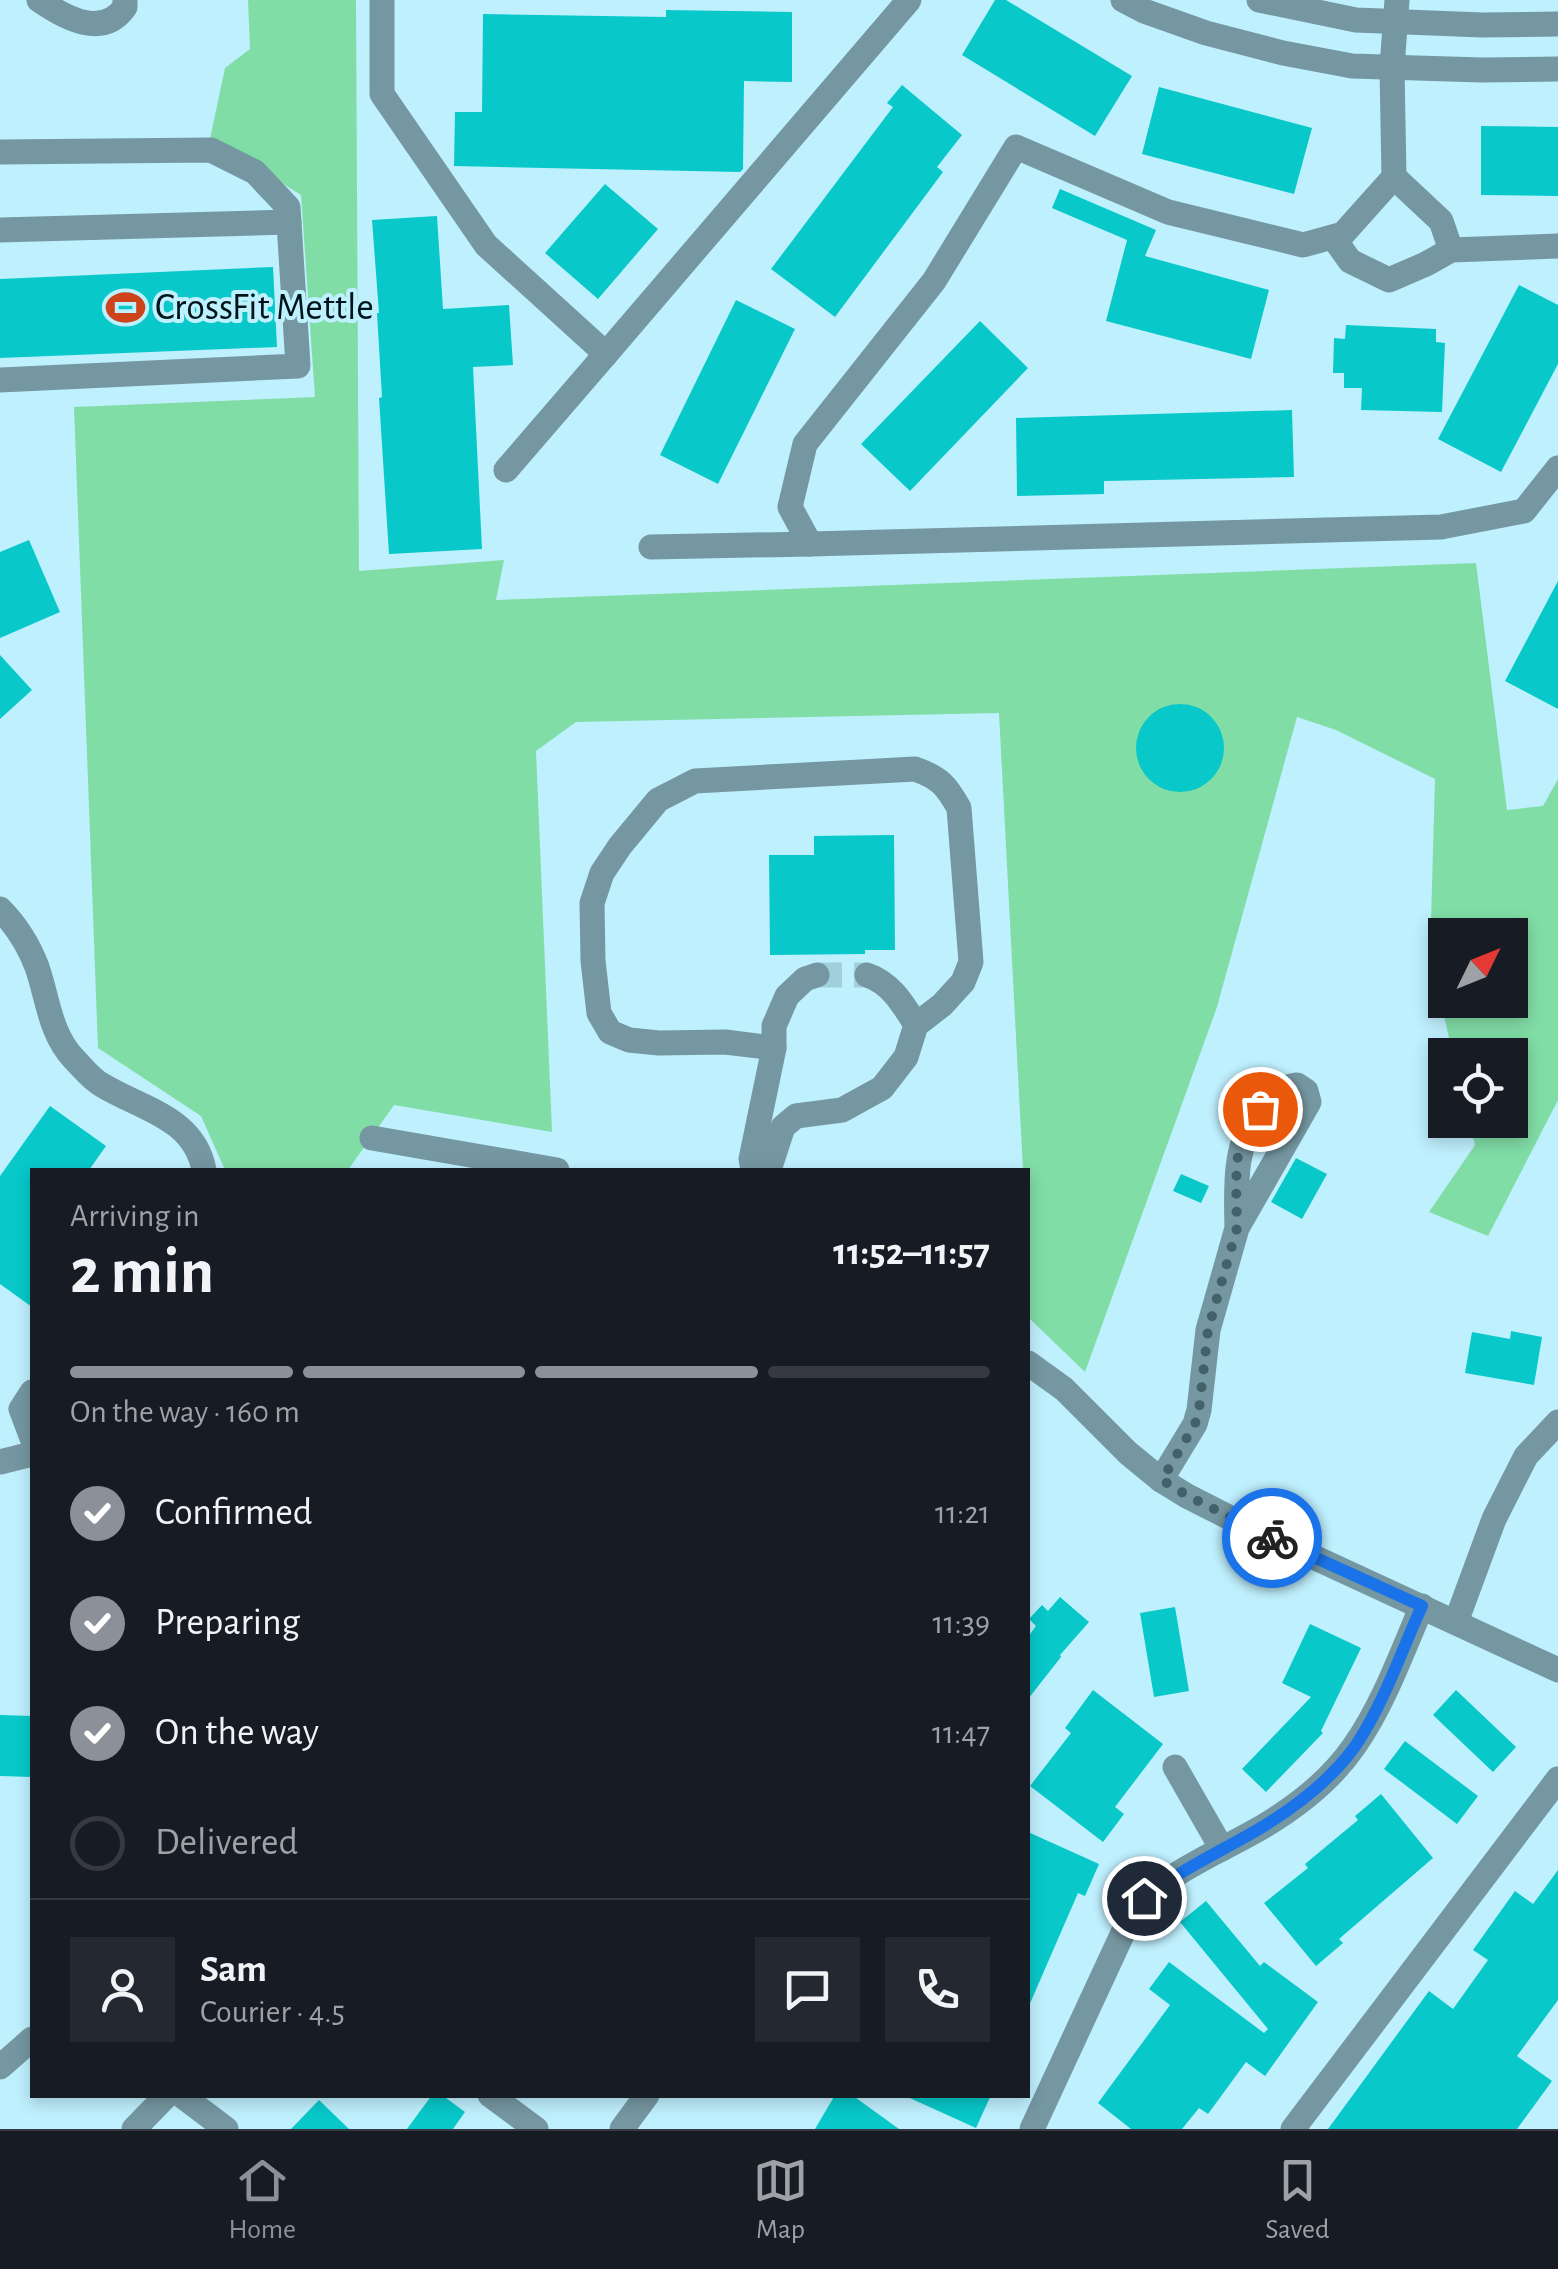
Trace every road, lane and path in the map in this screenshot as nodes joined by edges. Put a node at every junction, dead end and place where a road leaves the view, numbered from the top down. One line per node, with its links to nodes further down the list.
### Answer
1 (39, 0): 2 (street)
2 (124, 0)
3 (382, 0): 18 (street)
4 (909, 0): 18 (street)
5 (1124, 0): 9 (street)
6 (1259, 0): 7 (street)
7 (1396, 11): 8 (street); 9 (street)
8 (1558, 24)
9 (1392, 67): 10 (street); 12 (street)
10 (1558, 69)
11 (0, 152): 13 (street)
12 (1394, 177): 15 (street); 17 (street)
13 (290, 222): 14 (street); 19 (street)
14 (0, 230)
15 (1333, 237): 17 (street); 22 (street)
16 (1558, 246): 17 (street)
17 (1451, 250)
18 (606, 354): 21 (street)
19 (0, 380)
20 (1558, 468): 22 (street)
21 (506, 470)
22 (810, 544): 23 (street)
23 (651, 547)
24 (0, 910): 30 (street)
25 (817, 975): 28 (street)
26 (867, 975): 27 (street)
27 (916, 1026): 28 (street); 33 (street)
28 (774, 1048): 32 (street)
29 (372, 1138): 31 (street)
30 (204, 1168)
31 (545, 1168)
32 (753, 1168)
33 (770, 1168)
34 (1237, 1228): 34 (street); 41 (street)
35 (1030, 1364): 41 (street)
36 (30, 1395): 38 (street)
37 (1558, 1422): 43 (street)
38 (30, 1433)
39 (30, 1454): 40 (street)
40 (0, 1462)
41 (1162, 1480): 42 (street)
42 (1422, 1606): 43 (street); 47 (street)
43 (1456, 1622): 44 (street)
44 (1558, 1670)
45 (1175, 1768): 47 (street)
46 (1558, 1780): 59 (street)
47 (1222, 1849): 58 (street)
48 (30, 2041): 49 (street)
49 (0, 2067)
50 (164, 2098): 54 (street)
51 (185, 2098): 55 (street)
52 (494, 2098): 56 (street)
53 (645, 2098): 57 (street)
54 (134, 2129)
55 (226, 2129)
56 (536, 2129)
57 (622, 2129)
58 (1032, 2129)
59 (1293, 2129)

